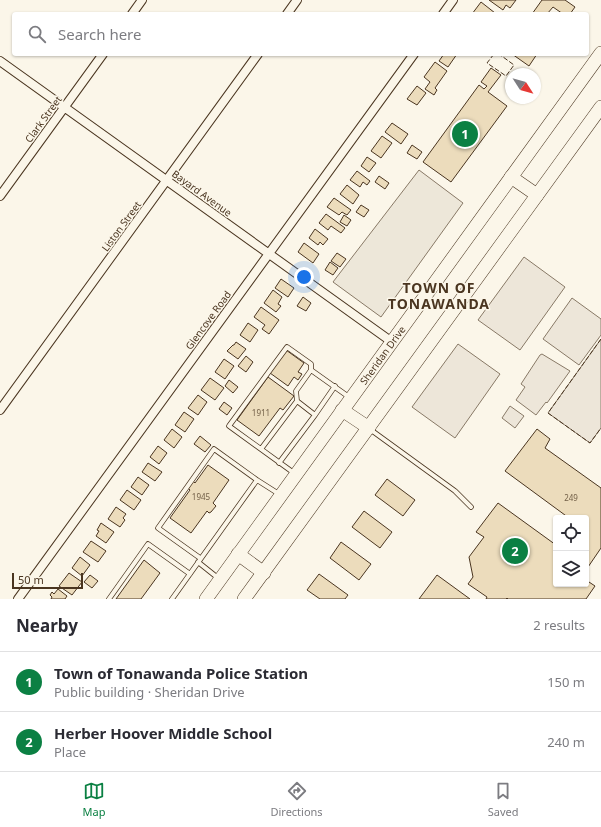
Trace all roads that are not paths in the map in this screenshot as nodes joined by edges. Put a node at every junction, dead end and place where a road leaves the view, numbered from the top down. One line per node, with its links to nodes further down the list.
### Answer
1 (142, 0): 4 (street)
2 (297, 0): 5 (street)
3 (453, 0): 6 (street)
4 (133, 12)
5 (288, 12)
6 (444, 12)
7 (601, 53): 14 (main road, Sheridan Drive)
8 (102, 56): 12 (street, Clark Street)
9 (257, 56): 15 (street, Liston Street)
10 (413, 56): 18 (street, Glencove Road)
11 (0, 61): 12 (street, Bayard Avenue)
12 (65, 106): 15 (street, Bayard Avenue); 17 (street, Clark Street)
13 (601, 107): 16 (main road)
14 (511, 177): 16 (main road); 19 (main road, Sheridan Drive)
15 (167, 180): 18 (street, Bayard Avenue); 24 (street, Liston Street)
16 (537, 195): 27 (main road)
17 (0, 196)
18 (268, 254): 19 (street, Bayard Avenue); 39 (street, Glencove Road)
19 (392, 342): 22 (main road, Sheridan Drive)
20 (311, 370): 21 (lane); 23 (lane); 28 (lane)
21 (335, 386): 22 (lane); 26 (lane)
22 (351, 398): 25 (main road, Sheridan Drive)
23 (297, 401): 26 (lane); 28 (lane)
24 (0, 410)
25 (342, 410): 27 (main road); 30 (main road, Sheridan Drive)
26 (315, 415): 29 (lane)
27 (369, 428): 33 (lane); 36 (main road)
28 (261, 449): 29 (lane)
29 (280, 463): 30 (lane)
30 (296, 474): 32 (main road, Sheridan Drive)
31 (257, 480): 32 (lane); 35 (lane); 35 (lane)
32 (281, 495): 34 (main road, Sheridan Drive)
33 (471, 507)
34 (238, 554): 36 (main road); 38 (main road, Sheridan Drive)
35 (199, 560): 37 (lane); 38 (lane)
36 (264, 573): 43 (main road)
37 (190, 574): 40 (lane); 41 (lane)
38 (220, 579): 42 (main road, Sheridan Drive)
39 (18, 599)
40 (109, 599)
41 (172, 599)
42 (206, 599)
43 (244, 599)

